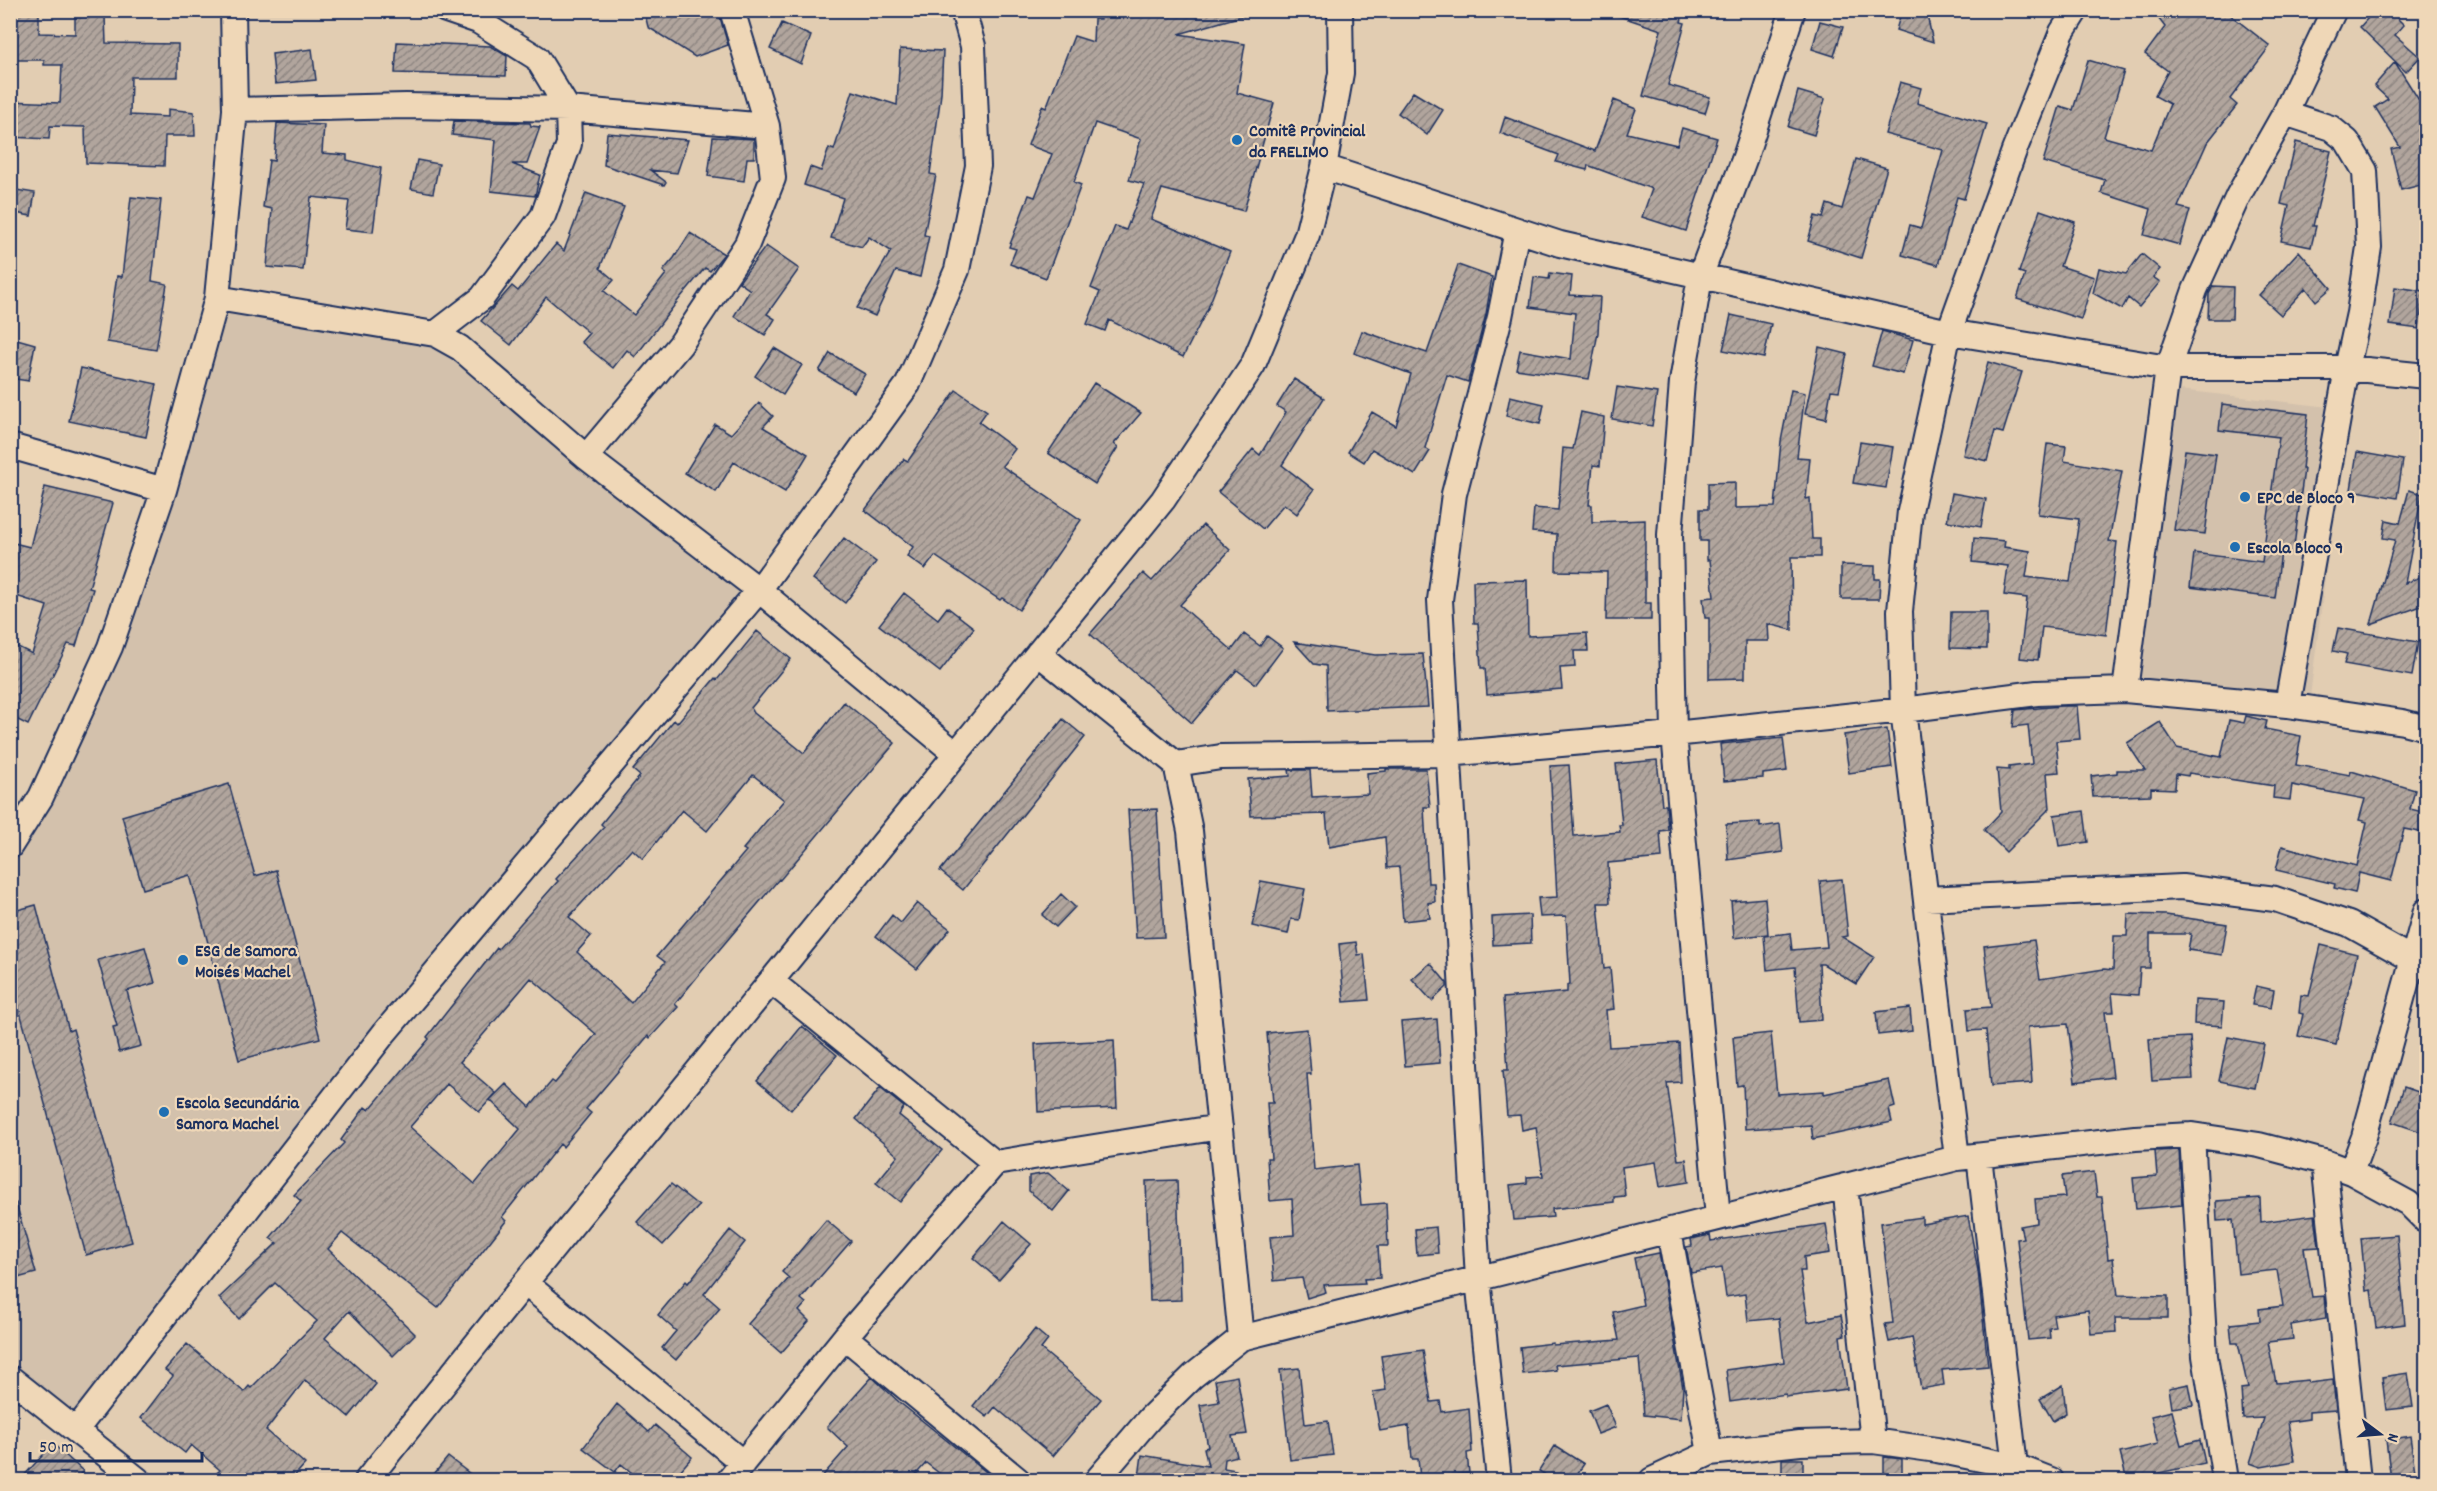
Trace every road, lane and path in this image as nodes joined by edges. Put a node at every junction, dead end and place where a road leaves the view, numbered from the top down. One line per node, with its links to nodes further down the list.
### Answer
1 (233, 10): 10 (street)
2 (446, 10): 9 (street)
3 (732, 10): 12 (street)
4 (963, 10): 25 (street)
5 (1340, 10): 13 (street)
6 (1793, 10): 15 (street)
7 (2076, 10): 17 (street)
8 (2334, 10): 11 (street)
9 (568, 109): 10 (street); 12 (street); 18 (street)
10 (235, 110): 16 (street)
11 (2285, 113): 19 (street); 20 (street)
12 (767, 126): 23 (street)
13 (1324, 167): 14 (street); 26 (street)
14 (1516, 230): 15 (street); 33 (street)
15 (1700, 277): 17 (street); 31 (street)
16 (217, 298): 18 (street); 24 (street)
17 (1950, 332): 19 (street); 29 (street)
18 (435, 334): 23 (street)
19 (2168, 368): 20 (street); 27 (street)
20 (2347, 368): 21 (street); 28 (street)
21 (2427, 376)
22 (10, 446): 24 (street)
23 (586, 458): 25 (street)
24 (164, 490): 35 (street)
25 (759, 590): 32 (street); 55 (street)
26 (1038, 653): 32 (street); 34 (street)
27 (2125, 690): 28 (street); 29 (street)
28 (2288, 705): 30 (street)
29 (1903, 710): 31 (street); 36 (street)
30 (2427, 728)
31 (1674, 734): 33 (street); 47 (street)
32 (956, 754): 39 (street)
33 (1447, 754): 34 (street); 50 (street)
34 (1176, 764): 40 (street)
35 (10, 846)
36 (1926, 899): 38 (street); 42 (street)
37 (2427, 911): 38 (street)
38 (2420, 963): 45 (street)
39 (771, 981): 44 (street); 51 (street)
40 (1220, 1127): 44 (street); 53 (street)
41 (2192, 1135): 42 (street); 43 (street); 67 (street)
42 (1968, 1157): 46 (street); 58 (street)
43 (2324, 1162): 45 (street); 68 (street)
44 (995, 1163): 52 (street)
45 (2351, 1172): 48 (street)
46 (1845, 1186): 47 (street); 56 (street)
47 (1718, 1218): 49 (street)
48 (2427, 1221)
49 (1669, 1230): 50 (street); 57 (street)
50 (1478, 1279): 53 (street); 64 (street)
51 (525, 1283): 59 (street); 61 (street)
52 (844, 1337): 59 (street); 62 (street)
53 (1241, 1338): 63 (street)
54 (10, 1378): 55 (street)
55 (76, 1430): 60 (street)
56 (1872, 1441): 57 (street); 58 (street)
57 (1710, 1453): 65 (street)
58 (2015, 1466): 66 (street)
59 (736, 1472)
60 (138, 1480)
61 (367, 1480)
62 (1018, 1480)
63 (1097, 1480)
64 (1499, 1480)
65 (1652, 1480)
66 (2051, 1480)
67 (2225, 1480)
68 (2358, 1480)

